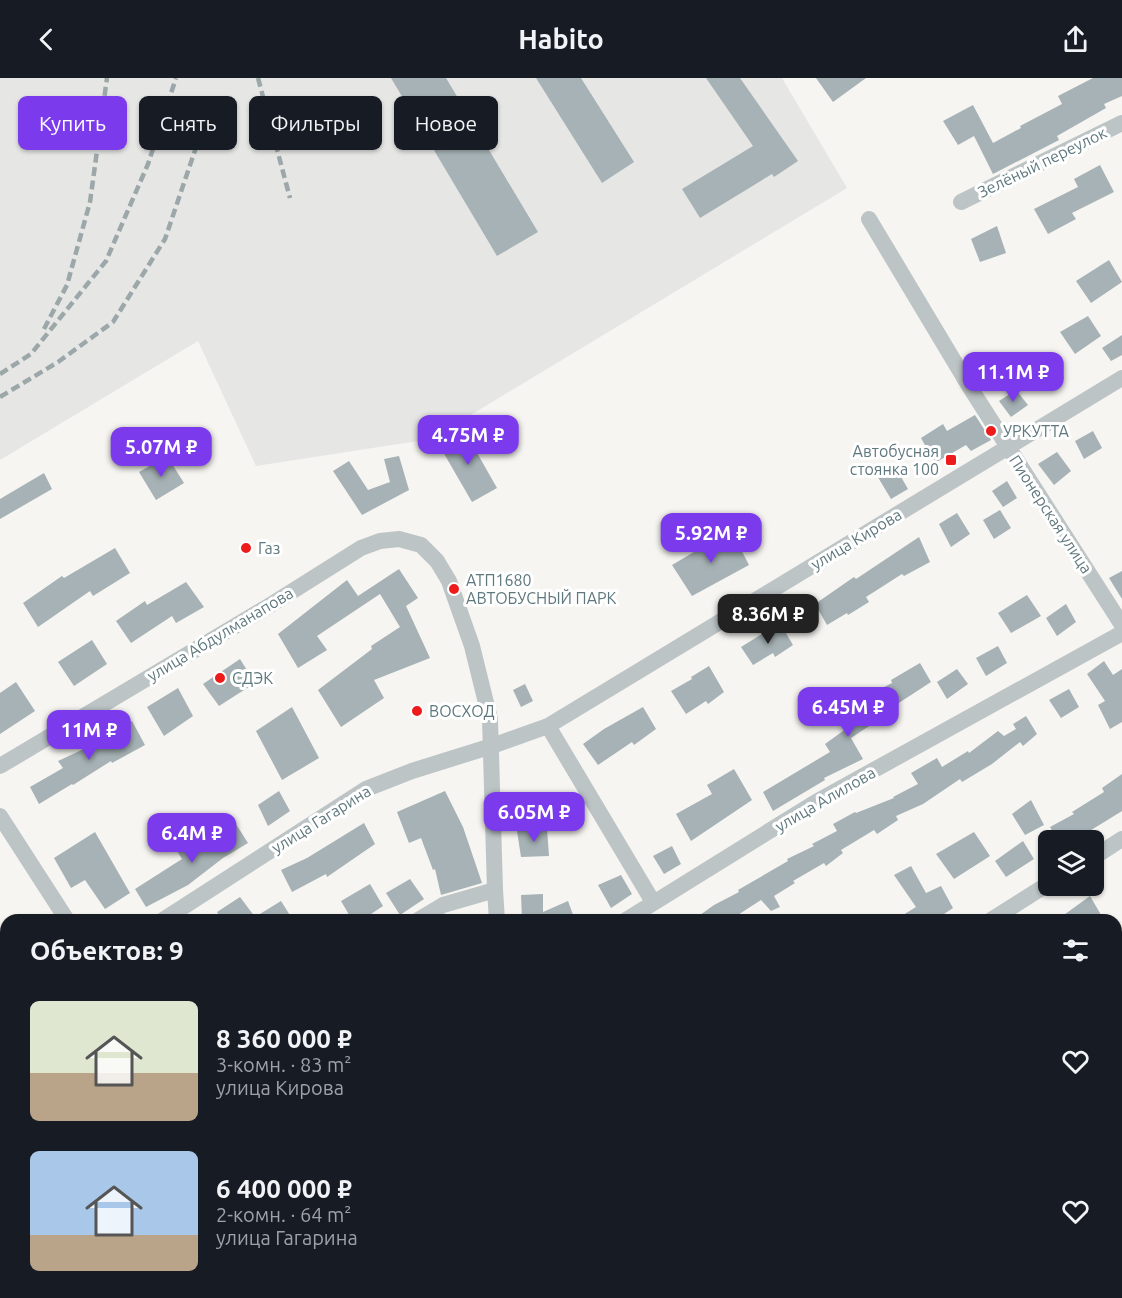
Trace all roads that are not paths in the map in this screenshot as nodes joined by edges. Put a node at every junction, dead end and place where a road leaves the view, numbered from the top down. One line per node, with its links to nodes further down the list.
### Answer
1 (1122, 123): 2 (street, Зелёный переулок)
2 (961, 202)
3 (868, 219): 5 (street, Пионерская улица)
4 (1122, 378): 5 (street, улица Кирова)
5 (1009, 448): 6 (street, Пионерская улица); 8 (street, улица Кирова)
6 (1122, 625)
7 (1122, 633): 16 (street, улица Алилова)
8 (548, 726): 9 (street, улица Кирова); 16 (street)
9 (492, 746): 10 (street, улица Абдулманапова); 14 (street); 18 (street, улица Гагарина)
10 (0, 766)
11 (0, 816): 17 (street)
12 (1122, 839): 13 (street)
13 (1104, 851)
14 (495, 890): 19 (street); 20 (street)
15 (1038, 890): 22 (street)
16 (653, 902): 21 (street, улица Алилова)
17 (63, 914)
18 (172, 914)
19 (428, 914)
20 (497, 914)
21 (635, 914)
22 (1000, 914)

